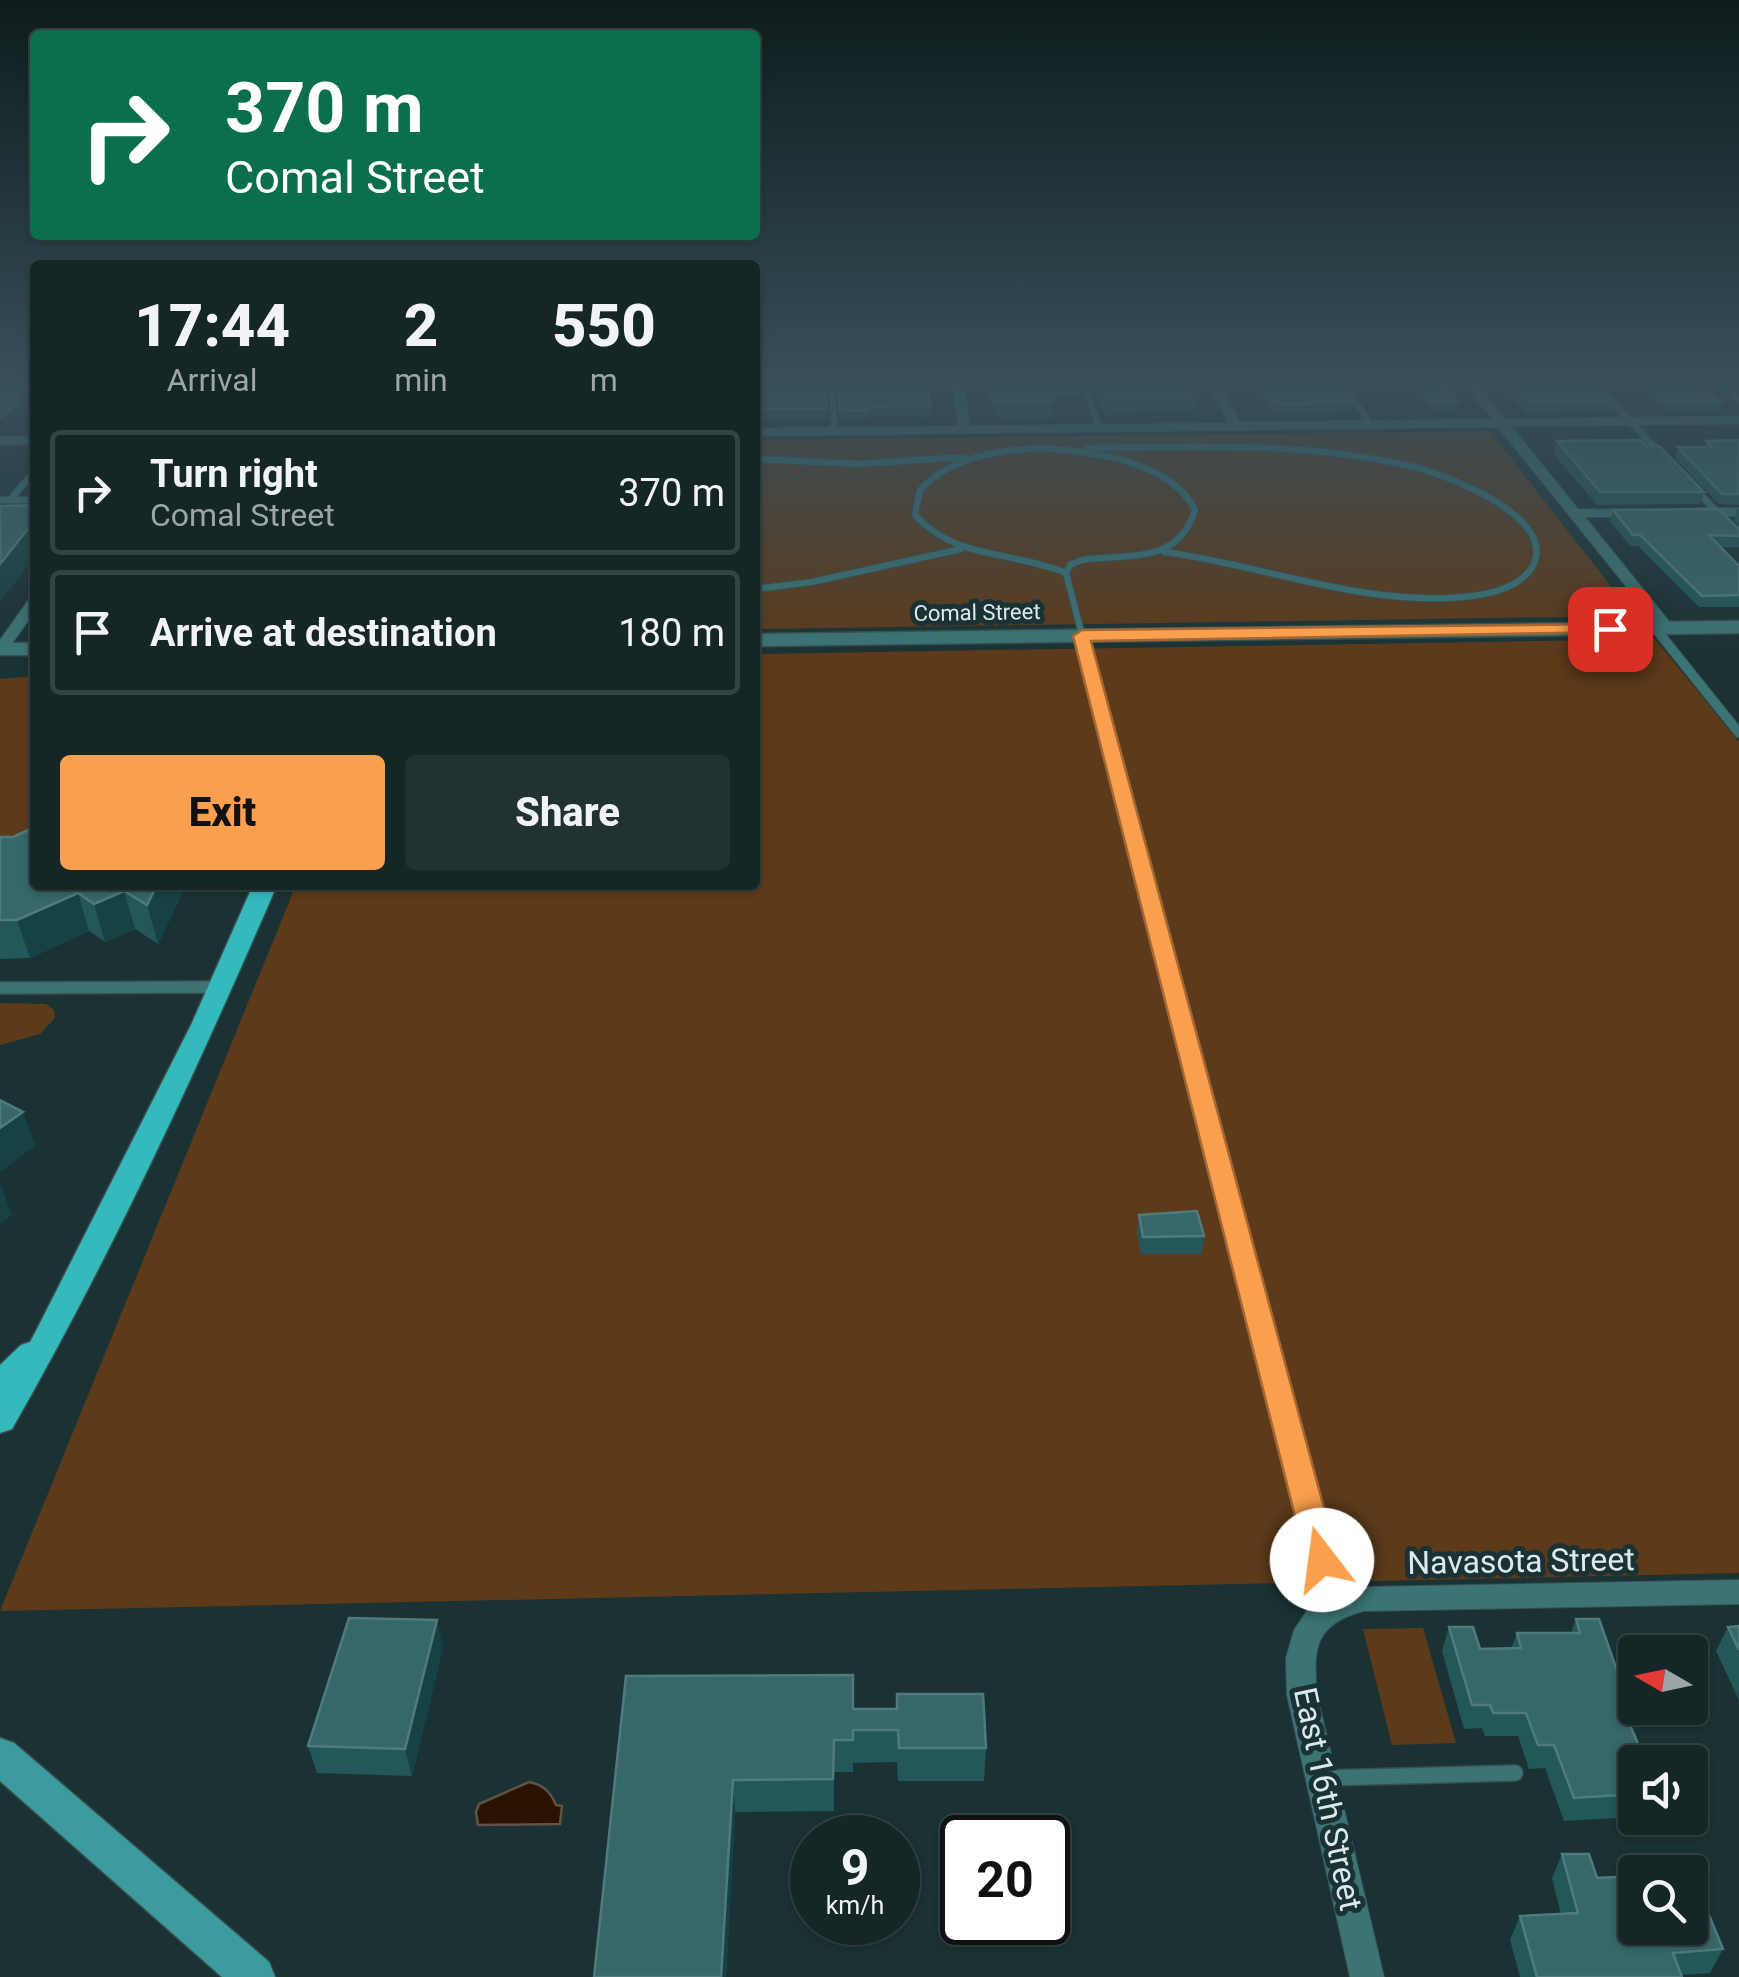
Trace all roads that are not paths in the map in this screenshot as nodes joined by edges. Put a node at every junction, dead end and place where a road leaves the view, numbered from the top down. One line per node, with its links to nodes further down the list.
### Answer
1 (943, 472): 16 (lane)
2 (1151, 472): 17 (lane)
3 (1428, 472): 17 (lane)
4 (1542, 472): 14 (street)
5 (30, 476): 8 (lane)
6 (1690, 484): 12 (lane)
7 (0, 500): 8 (lane)
8 (10, 500): 9 (lane)
9 (30, 500)
10 (1645, 512): 14 (street)
11 (1681, 512): 12 (street)
12 (1716, 512): 13 (street); 15 (lane)
13 (1739, 512)
14 (1574, 513): 22 (street)
15 (1739, 535)
16 (962, 549): 18 (lane); 19 (lane)
17 (1153, 551): 18 (lane)
18 (1066, 574): 23 (lane)
19 (760, 588)
20 (30, 607): 25 (street)
21 (1739, 626): 22 (street, Comal Street)
22 (1662, 628): 23 (street, Comal Street); 27 (lane)
23 (1082, 636): 24 (street, Comal Street); 35 (lane)
24 (760, 640)
25 (0, 649): 26 (street)
26 (30, 649)
27 (1739, 733)
28 (263, 890): 29 (main road)
29 (220, 987): 30 (lane); 31 (main road)
30 (0, 988)
31 (50, 1336): 32 (main road); 33 (main road)
32 (0, 1384)
33 (0, 1420)
34 (1739, 1592): 35 (street, Navasota Street)
35 (1323, 1614): 38 (street, East 16th Street)
36 (0, 1756): 39 (main road)
37 (1515, 1773): 38 (lane)
38 (1322, 1778): 40 (street, East 16th Street)
39 (254, 1977)
40 (1367, 1977)

